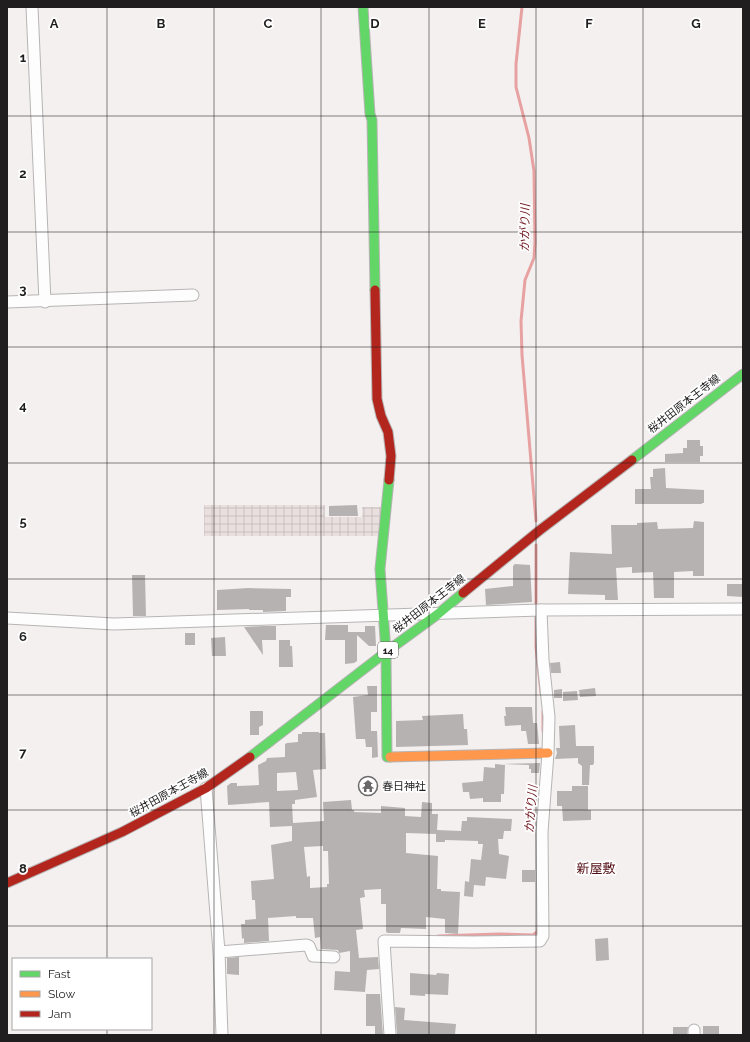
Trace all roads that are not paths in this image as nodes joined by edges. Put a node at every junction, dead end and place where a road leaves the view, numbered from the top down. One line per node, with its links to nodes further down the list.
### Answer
1 (32, 7): 5 (street)
2 (363, 7): 10 (street)
3 (193, 295): 5 (street)
4 (7, 302): 5 (street)
5 (45, 302)
6 (743, 374): 9 (street, 桜井田原本王寺線 / 14)
7 (743, 609): 8 (street)
8 (541, 610): 9 (street); 13 (street)
9 (438, 614): 10 (street); 12 (street, 桜井田原本王寺線 / 14)
10 (384, 615): 11 (street); 12 (street)
11 (7, 618)
12 (386, 652): 13 (street); 14 (street, 桜井田原本王寺線 / 14)
13 (548, 753): 19 (street)
14 (206, 788): 15 (street, 桜井田原本王寺線 / 14); 16 (street)
15 (7, 883)
16 (218, 952): 17 (street); 18 (street)
17 (334, 956)
18 (222, 1035)
19 (390, 1035)

